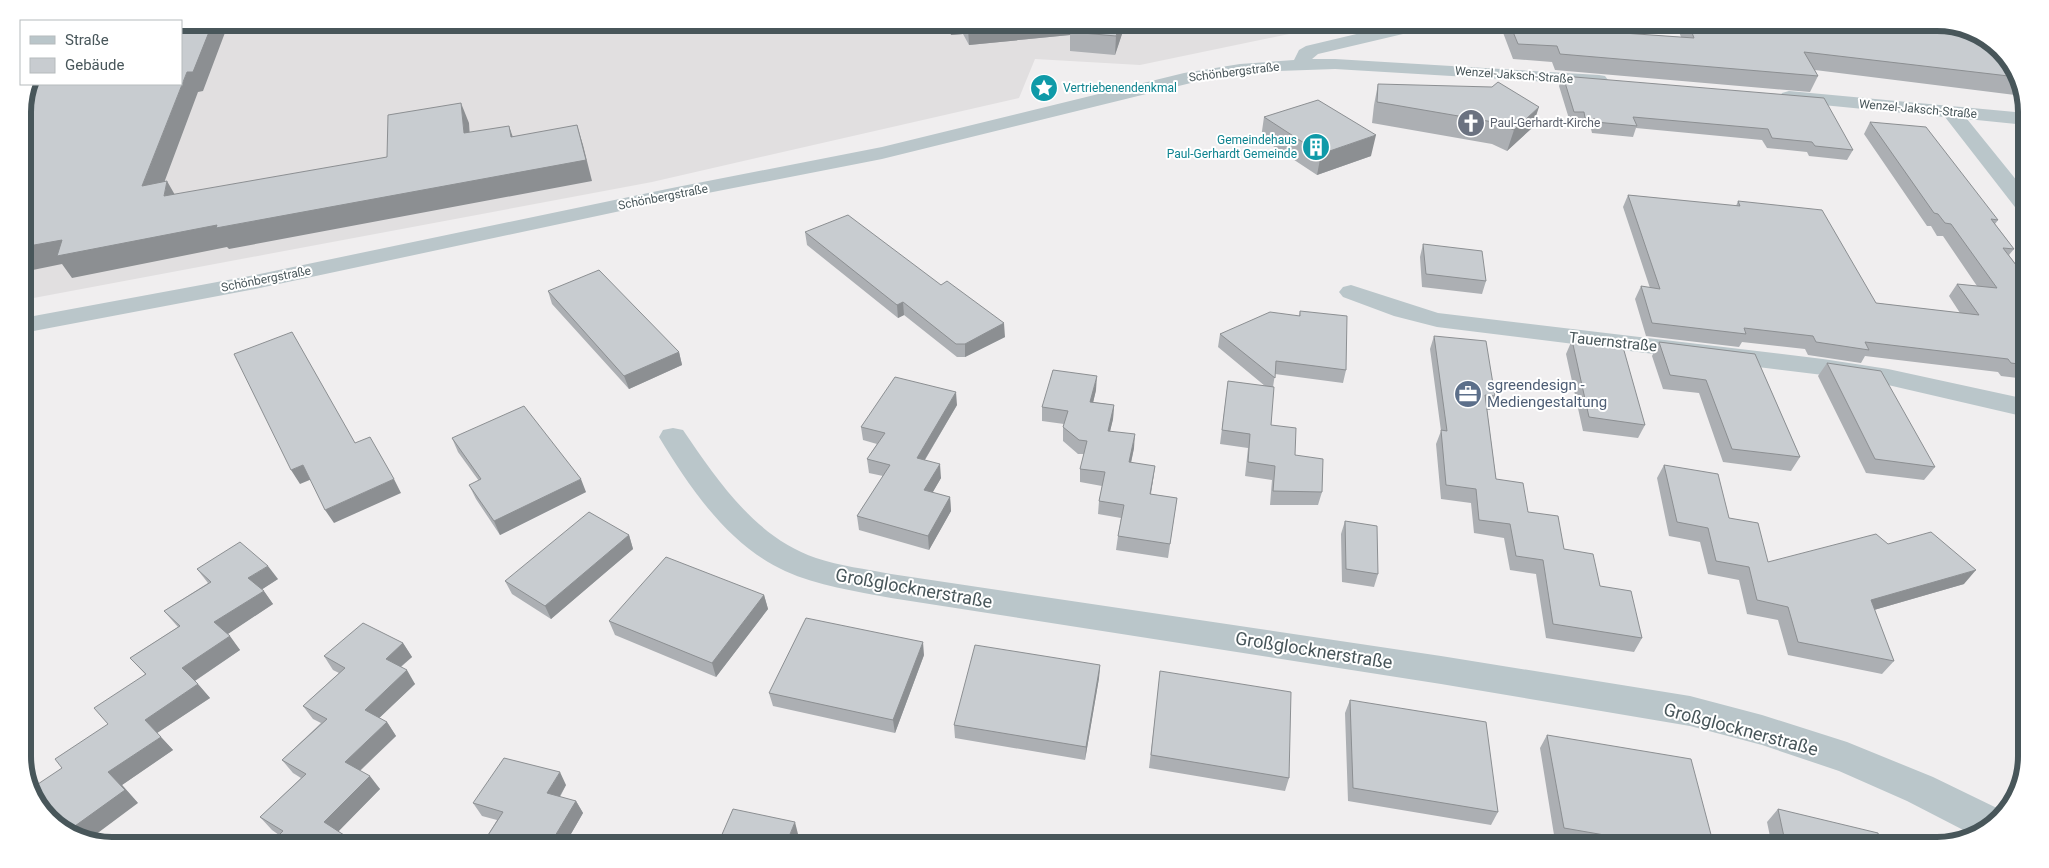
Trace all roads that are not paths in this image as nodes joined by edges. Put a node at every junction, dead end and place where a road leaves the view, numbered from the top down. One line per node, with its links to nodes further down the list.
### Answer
1 (1393, 31): 2 (street)
2 (1301, 64): 3 (street, Wenzel-Jaksch-Straße); 9 (street, Schönbergstraße)
3 (1619, 82)
4 (1769, 95): 5 (street, Wenzel-Jaksch-Straße)
5 (1951, 112): 6 (street, Wenzel-Jaksch-Straße); 7 (street)
6 (2018, 118)
7 (2018, 196)
8 (1351, 292): 10 (street, Tauernstraße)
9 (31, 324)
10 (2018, 406)
11 (673, 437): 12 (street, Großglocknerstraße)
12 (1984, 821)

